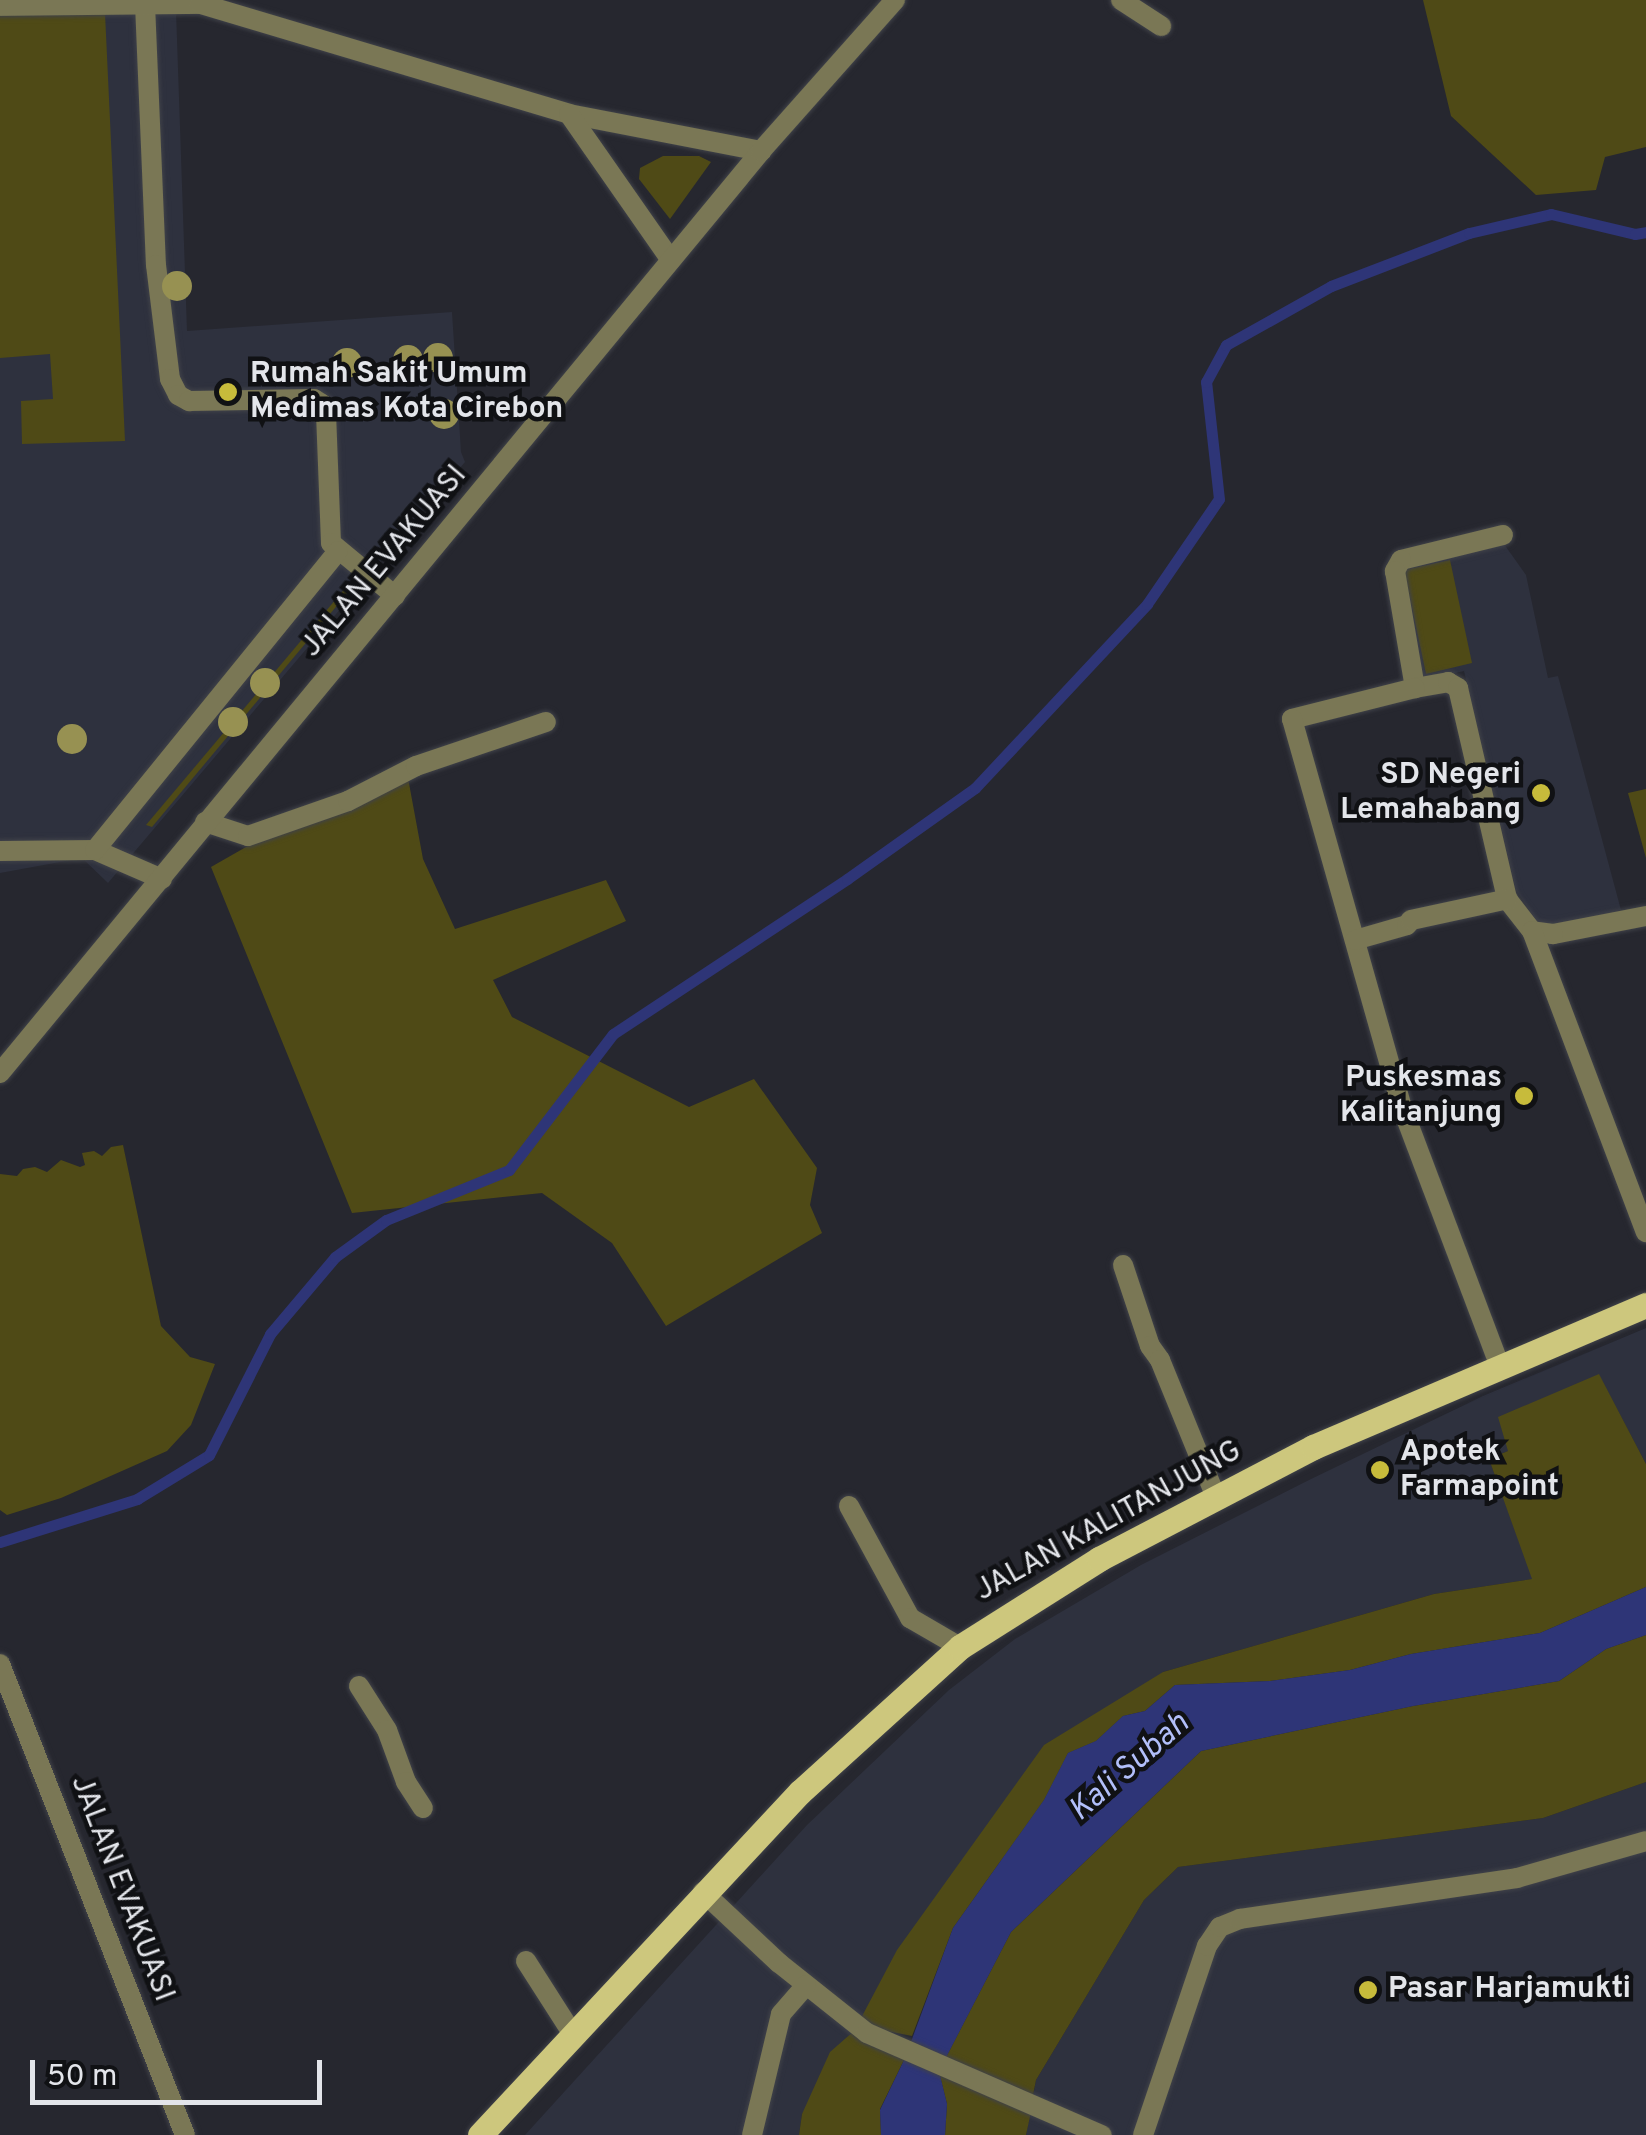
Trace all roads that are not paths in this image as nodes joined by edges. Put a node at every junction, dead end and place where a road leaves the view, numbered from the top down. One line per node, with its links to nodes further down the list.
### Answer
1 (895, 0): 7 (street, JALAN EVAKUASI)
2 (1121, 0): 5 (street)
3 (145, 4): 4 (street); 6 (street); 10 (street)
4 (0, 6)
5 (1161, 26)
6 (569, 114): 7 (street); 8 (street)
7 (761, 152): 8 (street, JALAN EVAKUASI)
8 (671, 260): 11 (street, JALAN EVAKUASI)
9 (1503, 535): 12 (street)
10 (338, 551): 11 (street); 15 (street)
11 (395, 596): 14 (street, JALAN EVAKUASI)
12 (1416, 688): 18 (street); 21 (street)
13 (546, 722): 14 (street)
14 (205, 822): 17 (street, JALAN EVAKUASI)
15 (95, 850): 16 (street); 17 (street)
16 (0, 851)
17 (162, 879): 22 (street, JALAN EVAKUASI)
18 (1508, 899): 20 (street); 21 (street)
19 (1646, 916): 20 (street)
20 (1532, 932): 25 (street)
21 (1355, 940): 28 (street)
22 (30, 1039): 23 (street); 24 (street, JALAN EVAKUASI)
23 (0, 1055)
24 (0, 1073)
25 (1646, 1232)
26 (1123, 1265): 29 (street)
27 (1646, 1305): 28 (main road, JALAN KALITANJUNG)
28 (1499, 1364): 29 (main road, JALAN KALITANJUNG)
29 (1216, 1497): 31 (main road, JALAN KALITANJUNG)
30 (849, 1506): 31 (street)
31 (960, 1646): 36 (main road, JALAN KALITANJUNG)
32 (0, 1664): 41 (street, JALAN EVAKUASI)
33 (359, 1686): 34 (street)
34 (422, 1808)
35 (1646, 1841): 44 (street)
36 (704, 1892): 38 (street); 39 (main road, JALAN KALITANJUNG)
37 (526, 1960): 39 (street)
38 (806, 1985): 42 (street); 43 (street)
39 (572, 2034): 40 (main road, JALAN KALITANJUNG)
40 (486, 2133)
41 (185, 2135)
42 (752, 2135)
43 (1102, 2135)
44 (1143, 2135)

